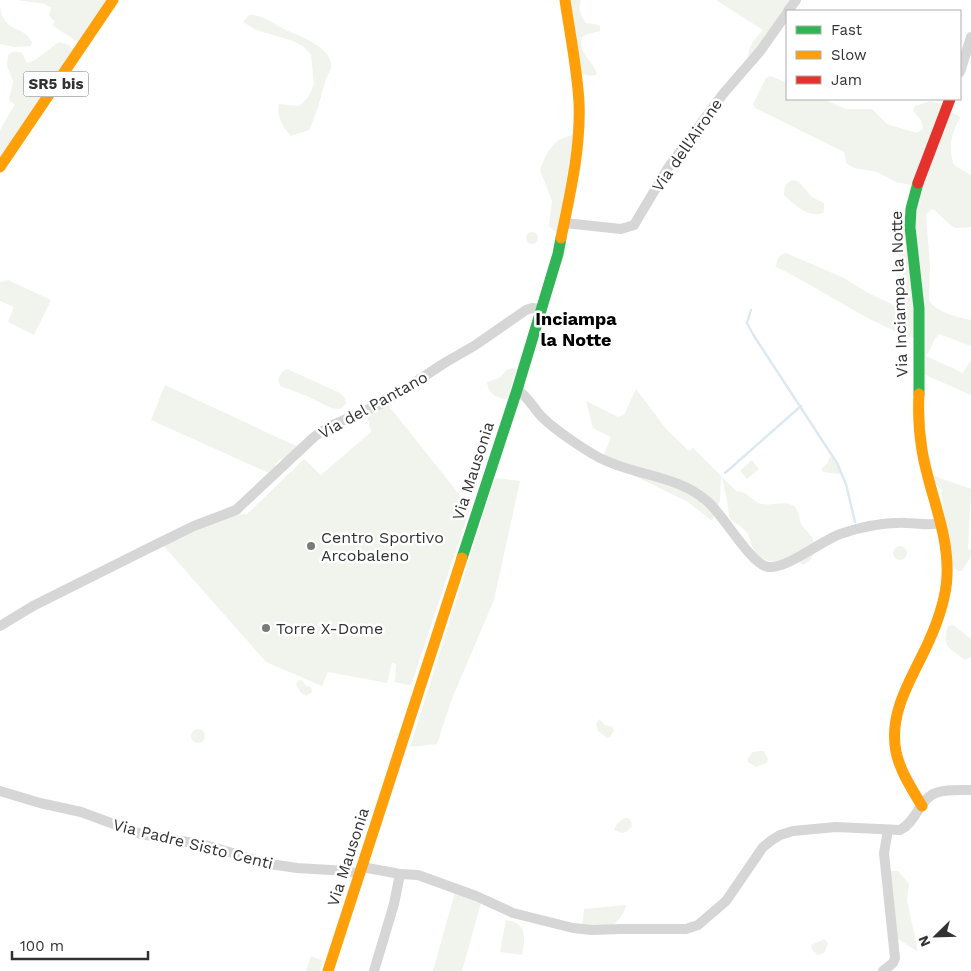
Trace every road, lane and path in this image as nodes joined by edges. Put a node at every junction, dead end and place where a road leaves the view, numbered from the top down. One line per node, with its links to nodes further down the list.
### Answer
1 (113, 0): 7 (main road, SR5 bis)
2 (565, 0): 8 (main road, Via Mausonia)
3 (786, 15): 8 (street, Via dell'Airone)
4 (971, 37): 5 (street)
5 (961, 69)
6 (950, 100): 11 (main road, Via Inciampa la Notte)
7 (0, 167)
8 (565, 223): 9 (main road, Via Mausonia)
9 (542, 309): 10 (main road, Via Mausonia); 12 (street, Via del Pantano)
10 (517, 390): 11 (street); 17 (main road, Via Mausonia)
11 (941, 522): 15 (main road, Via Inciampa la Notte)
12 (0, 626)
13 (971, 790): 15 (street)
14 (0, 791): 17 (street, Via Padre Sisto Centi)
15 (922, 806): 16 (street)
16 (888, 830): 18 (street, Via Padre Sisto Centi); 21 (street)
17 (361, 870): 18 (street, Via Padre Sisto Centi); 19 (main road, Via Mausonia)
18 (400, 874): 20 (street)
19 (328, 971)
20 (374, 971)
21 (883, 971)

